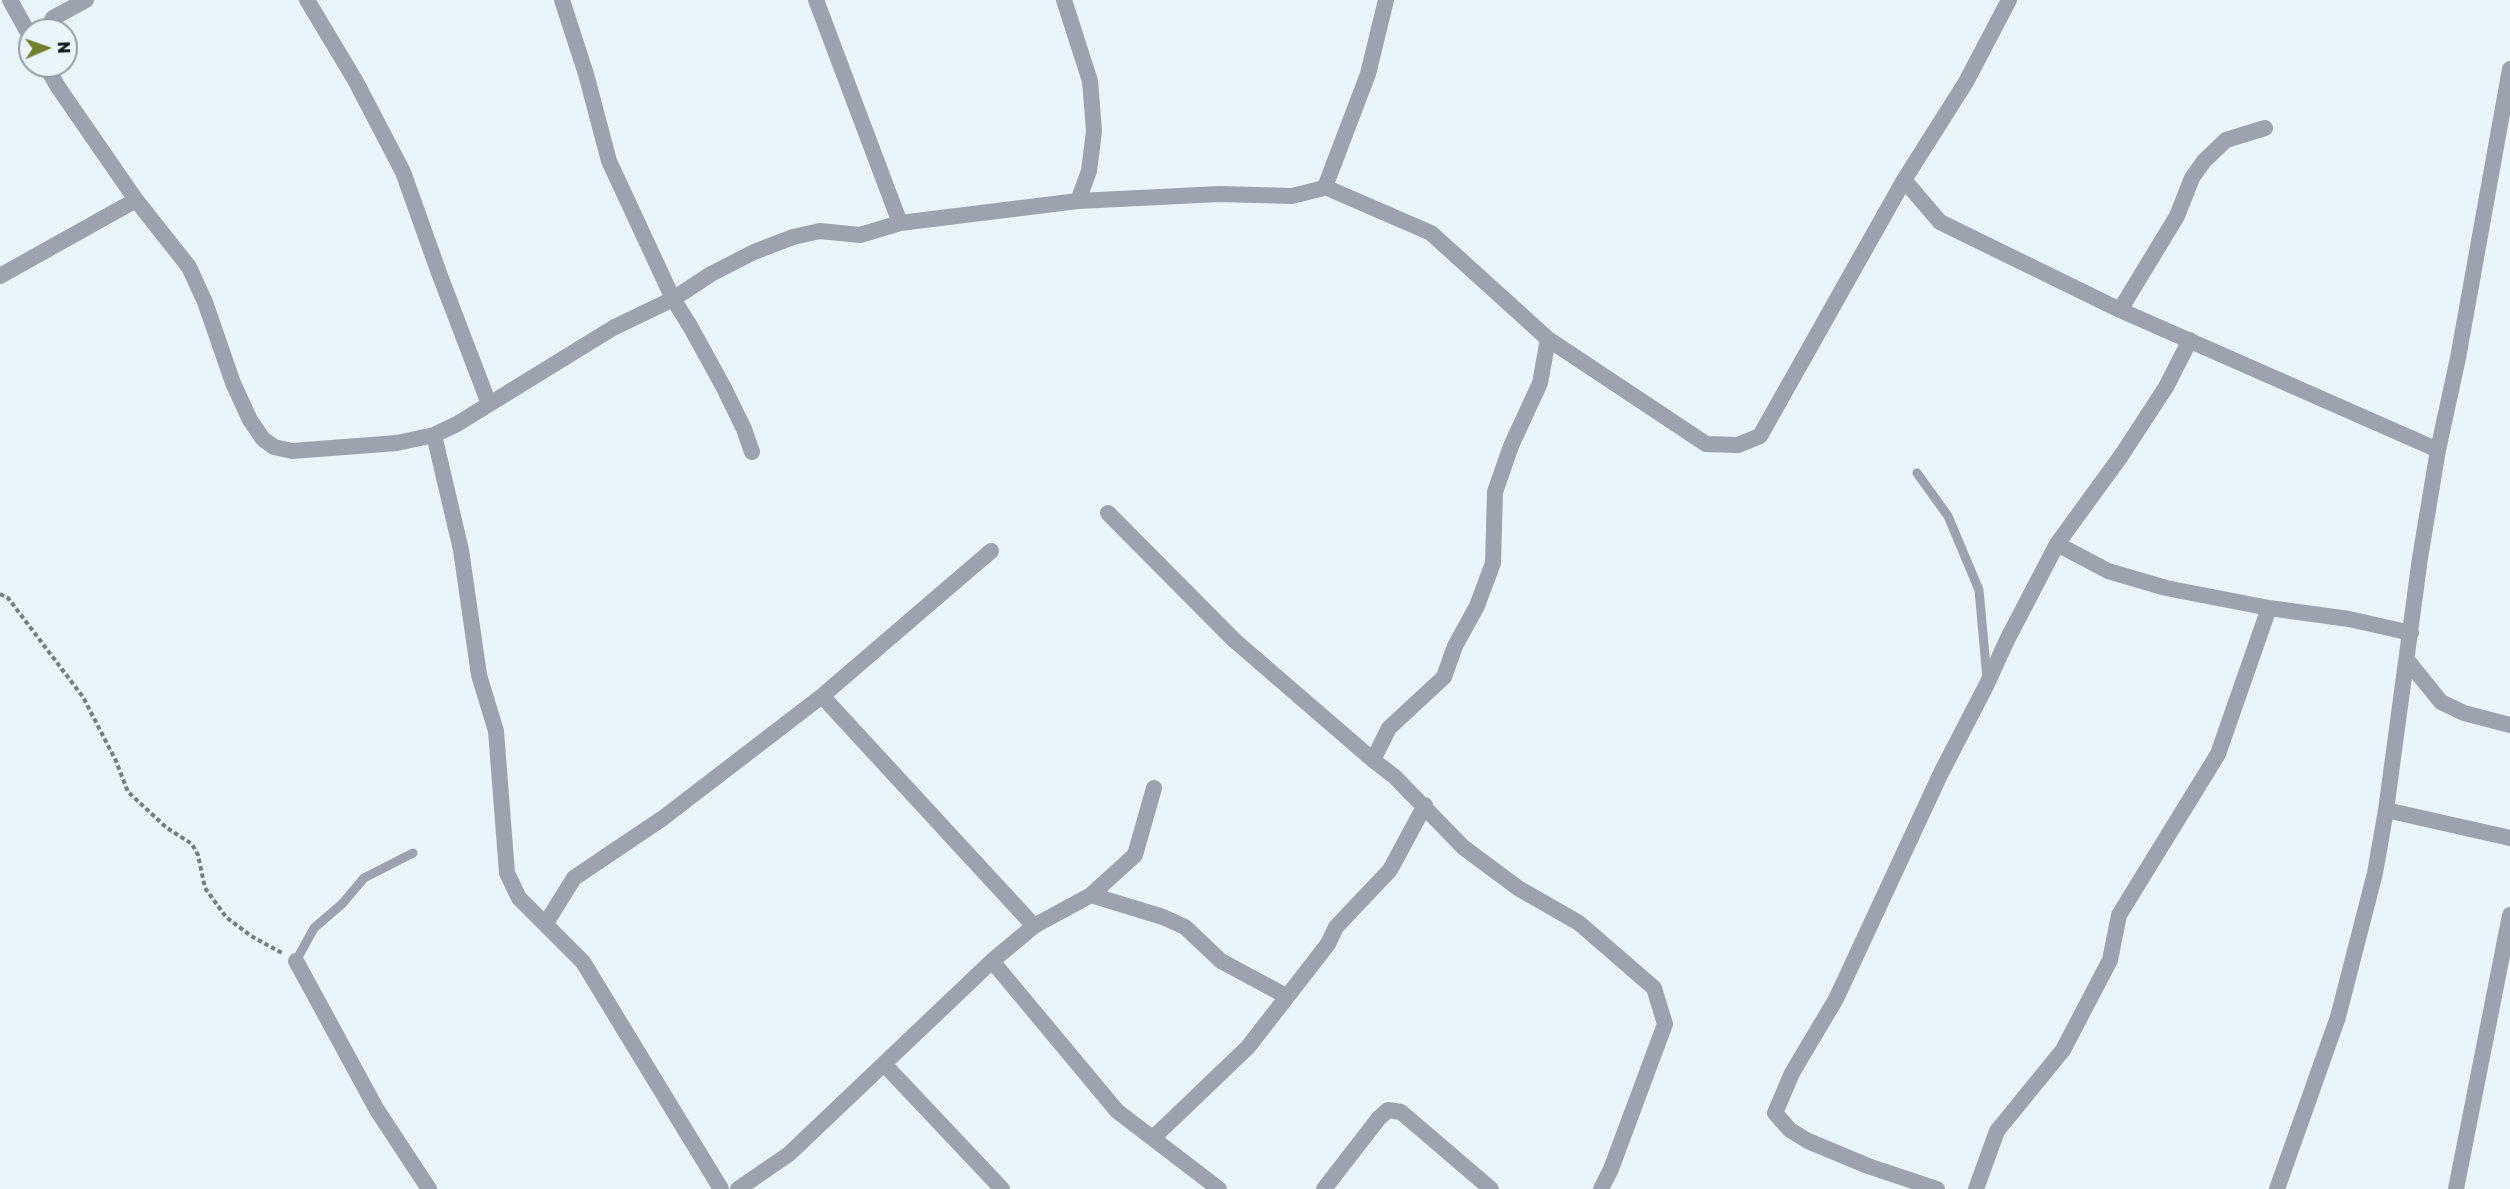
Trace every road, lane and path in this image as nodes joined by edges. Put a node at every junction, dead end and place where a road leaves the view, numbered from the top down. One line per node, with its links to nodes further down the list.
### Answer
1 (10, 0): 9 (street)
2 (86, 0): 10 (street)
3 (307, 0): 24 (street)
4 (562, 0): 20 (street)
5 (816, 0): 18 (street)
6 (1064, 0): 17 (street)
7 (1386, 0): 15 (street)
8 (2009, 0): 14 (street)
9 (20, 18)
10 (52, 18)
11 (2510, 69): 26 (street)
12 (53, 78): 16 (street)
13 (2265, 128): 21 (street)
14 (1904, 180): 21 (street); 22 (street)
15 (1325, 186): 17 (street); 22 (street)
16 (136, 200): 19 (street); 25 (street)
17 (1078, 201): 18 (street)
18 (900, 223): 20 (street)
19 (0, 276)
20 (673, 299): 24 (street); 27 (street)
21 (2120, 310): 23 (street)
22 (1548, 339): 39 (street)
23 (2190, 340): 26 (street); 30 (street)
24 (489, 404): 25 (street)
25 (434, 435): 47 (street)
26 (2438, 450): 34 (street)
27 (752, 452)
28 (1917, 473): 36 (lane)
29 (1108, 513): 39 (street)
30 (2057, 544): 33 (street); 36 (street)
31 (991, 551): 37 (street)
32 (0, 594): 49 (path)
33 (2269, 608): 34 (street); 63 (street)
34 (2411, 633): 35 (street)
35 (2407, 660): 38 (street); 42 (street)
36 (1987, 684): 62 (street)
37 (822, 696): 47 (street); 48 (street)
38 (2510, 724)
39 (1372, 760): 41 (street)
40 (1154, 788): 45 (street)
41 (1425, 805): 51 (street); 61 (street)
42 (2386, 810): 43 (street); 64 (street)
43 (2510, 838)
44 (413, 853): 49 (lane)
45 (1091, 895): 48 (street); 51 (street)
46 (2510, 915): 65 (street)
47 (546, 923): 55 (street)
48 (1034, 926): 50 (street)
49 (296, 961): 54 (street)
50 (992, 961): 52 (street); 53 (street)
51 (1286, 996): 53 (street)
52 (884, 1064): 56 (street); 57 (street)
53 (1154, 1137): 58 (street)
54 (429, 1189)
55 (721, 1189)
56 (738, 1189)
57 (1002, 1189)
58 (1219, 1189)
59 (1324, 1189): 60 (street)
60 (1491, 1189)
61 (1601, 1189)
62 (1937, 1189)
63 (1976, 1189)
64 (2277, 1189)
65 (2456, 1189)

